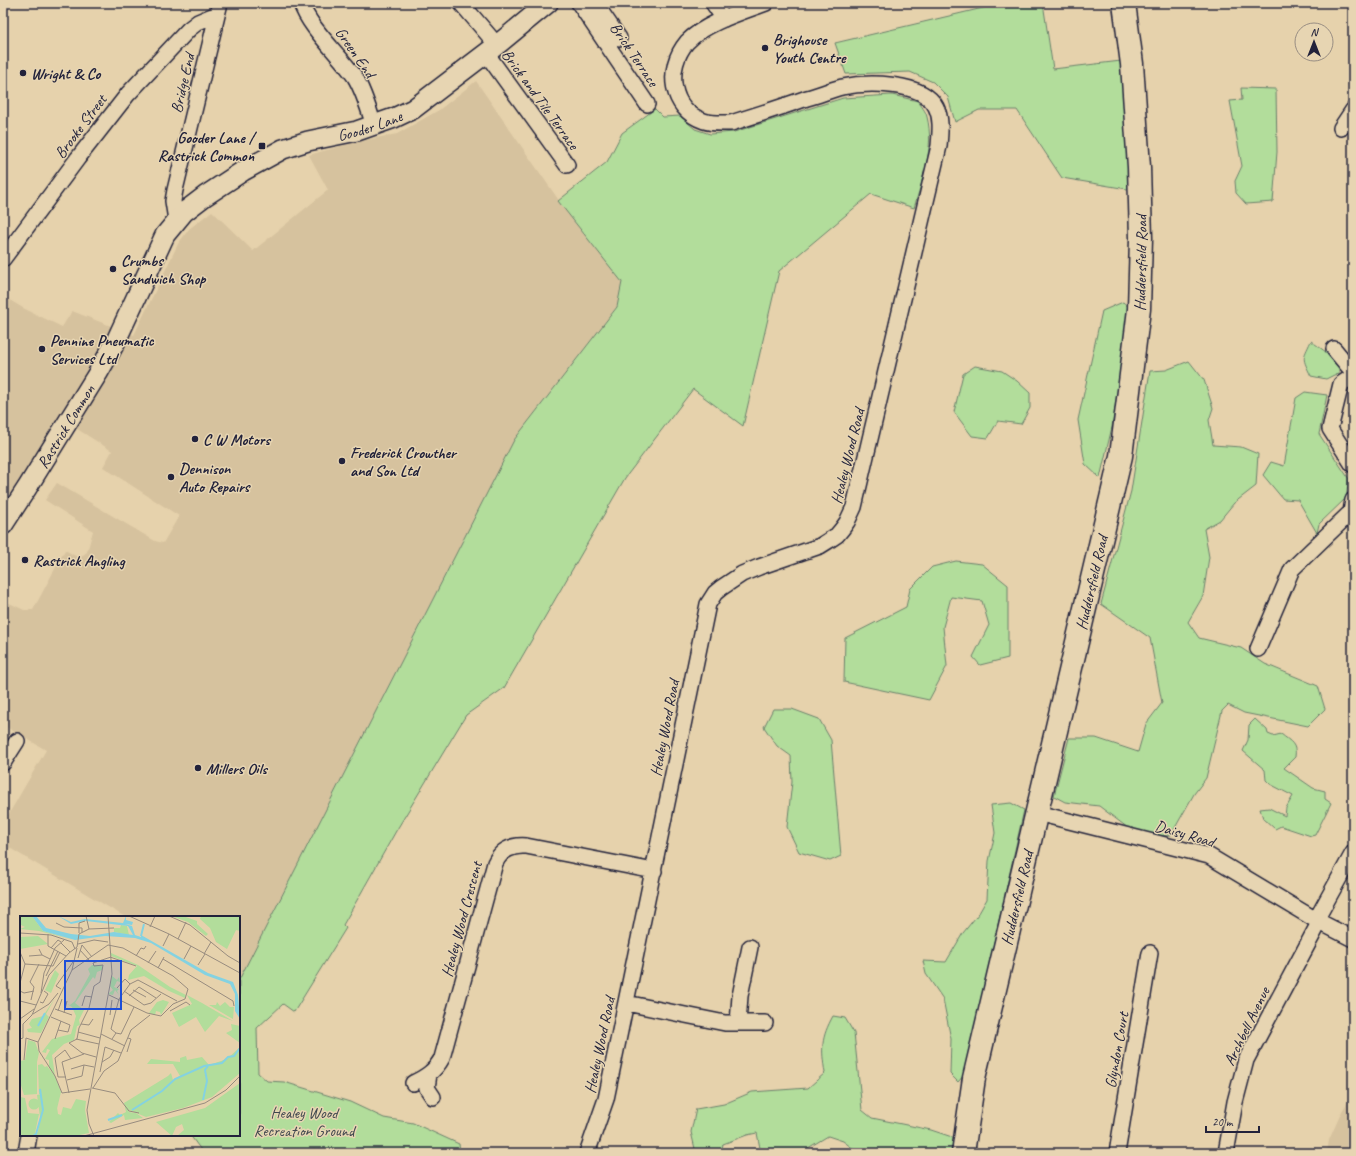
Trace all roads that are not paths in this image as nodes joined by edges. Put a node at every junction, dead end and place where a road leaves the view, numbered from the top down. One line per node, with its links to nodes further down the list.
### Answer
1 (301, 3): 15 (street, Green End)
2 (461, 3): 12 (street, Brick and Tile Terrace)
3 (548, 3): 12 (street, Gooder Lane)
4 (579, 3): 13 (street, Brick Terrace)
5 (595, 3): 11 (street)
6 (713, 3): 10 (street)
7 (766, 3): 10 (street, Healey Wood Road)
8 (1124, 3): 29 (main road, Huddersfield Road)
9 (218, 8): 18 (street, Bridge End); 19 (street, Brooke Street)
10 (724, 18): 31 (street, Healey Wood Road)
11 (619, 38)
12 (492, 49): 15 (street, Gooder Lane); 17 (street, Brick and Tile Terrace)
13 (647, 104)
14 (1353, 110): 16 (street)
15 (374, 126): 18 (street, Gooder Lane)
16 (1341, 128)
17 (567, 165)
18 (176, 220): 25 (street, Rastrick Common)
19 (3, 259)
20 (1334, 349): 21 (street)
21 (1353, 372)
22 (1353, 376): 23 (street)
23 (1353, 465)
24 (1353, 500): 26 (street)
25 (3, 525)
26 (1258, 649)
27 (17, 740): 28 (street)
28 (3, 763)
29 (1037, 813): 32 (street, Daisy Road); 45 (main road, Huddersfield Road)
30 (1353, 853): 32 (street, Archbell Avenue)
31 (654, 871): 36 (street, Healey Wood Road); 39 (street, Healey Wood Crescent)
32 (1318, 920): 33 (street, Daisy Road); 47 (street, Archbell Avenue)
33 (1353, 939)
34 (750, 947): 37 (street)
35 (1150, 953): 46 (street, Glyndon Court)
36 (626, 1003): 37 (street); 44 (street, Healey Wood Road)
37 (738, 1023): 38 (street)
38 (765, 1023)
39 (429, 1074): 40 (street, Healey Wood Crescent); 41 (street)
40 (413, 1083)
41 (433, 1097)
42 (29, 1136): 43 (street)
43 (26, 1153)
44 (587, 1153)
45 (963, 1153)
46 (1117, 1153)
47 (1226, 1153)

